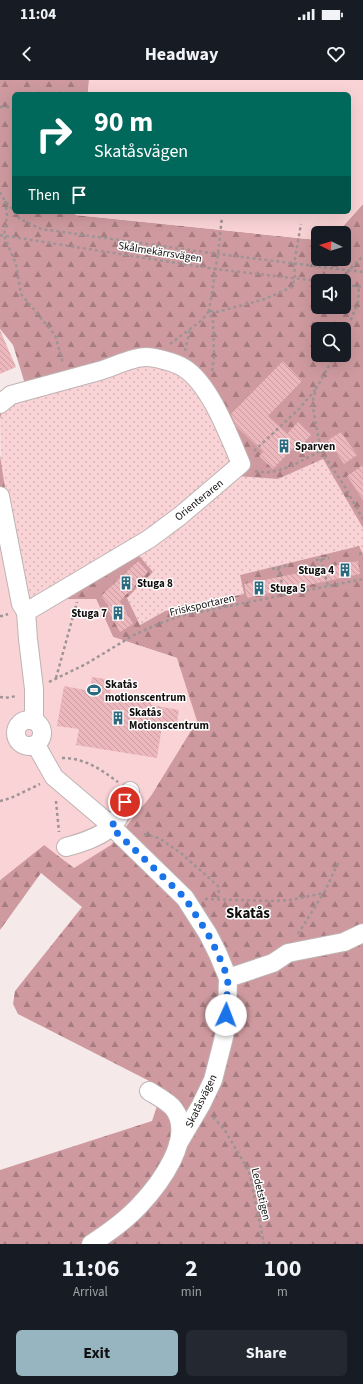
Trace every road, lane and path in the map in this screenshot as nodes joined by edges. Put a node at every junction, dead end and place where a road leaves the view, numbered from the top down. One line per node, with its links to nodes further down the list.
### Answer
1 (0, 106): 2 (path)
2 (12, 108)
3 (0, 192): 4 (path)
4 (5, 201): 5 (path); 10 (path)
5 (12, 210)
6 (16, 214): 11 (path)
7 (222, 217): 11 (path)
8 (301, 224): 13 (path)
9 (0, 235): 10 (path, Skålmekärrsvägen)
10 (4, 236): 14 (path, Skålmekärrsvägen); 27 (path)
11 (218, 254): 13 (path); 14 (path)
12 (363, 256): 15 (path)
13 (294, 264): 15 (path); 18 (path)
14 (215, 269): 18 (path, Skålmekärrsvägen); 23 (path)
15 (348, 271): 16 (path); 17 (path)
16 (363, 272)
17 (347, 274)
18 (295, 278): 19 (path, Skålmekärrsvägen); 23 (path)
19 (311, 280)
20 (351, 285): 21 (path)
21 (359, 286): 22 (path); 24 (path)
22 (363, 286)
23 (209, 311): 25 (path); 29 (path)
24 (350, 322)
25 (148, 357): 27 (street); 29 (street)
26 (331, 362): 28 (path)
27 (67, 379): 30 (street)
28 (316, 389): 31 (path); 32 (path)
29 (205, 390): 32 (street)
30 (0, 404)
31 (321, 451): 32 (path); 35 (path)
32 (241, 464): 45 (street, Orienteraren)
33 (0, 496): 49 (street)
34 (363, 508): 35 (path)
35 (358, 510): 36 (path)
36 (363, 519)
37 (363, 553): 38 (path)
38 (359, 554)
39 (329, 558): 40 (path)
40 (321, 559): 41 (path); 47 (path)
41 (316, 560)
42 (289, 565): 43 (path)
43 (278, 568): 44 (path); 48 (path)
44 (272, 569)
45 (84, 578): 49 (street, Orienteraren); 50 (path)
46 (363, 579): 47 (path, Frisksportaren)
47 (328, 586): 48 (path, Frisksportaren)
48 (285, 595): 50 (path, Frisksportaren)
49 (26, 612): 51 (street)
50 (56, 678): 51 (path, Frisksportaren)
51 (34, 689): 52 (street)
52 (40, 751): 53 (path); 54 (street, Skatåsvägen)
53 (104, 772)
54 (54, 777): 56 (path); 57 (street, Skatåsvägen)
55 (130, 792): 57 (street)
56 (0, 801)
57 (115, 831): 58 (street); 61 (street, Skatåsvägen); 62 (path)
58 (66, 847)
59 (339, 861): 60 (path)
60 (324, 893): 62 (path); 64 (path)
61 (185, 898): 62 (path); 65 (street, Skatåsvägen)
62 (218, 899)
63 (363, 933): 64 (street)
64 (288, 953): 65 (street)
65 (228, 978): 68 (street, Skatåsvägen)
66 (149, 1092): 68 (street, Skatåsvägen)
67 (212, 1116): 70 (path, Ledetstigen)
68 (178, 1144): 69 (street, Skatåsvägen)
69 (91, 1244)
70 (264, 1244)

